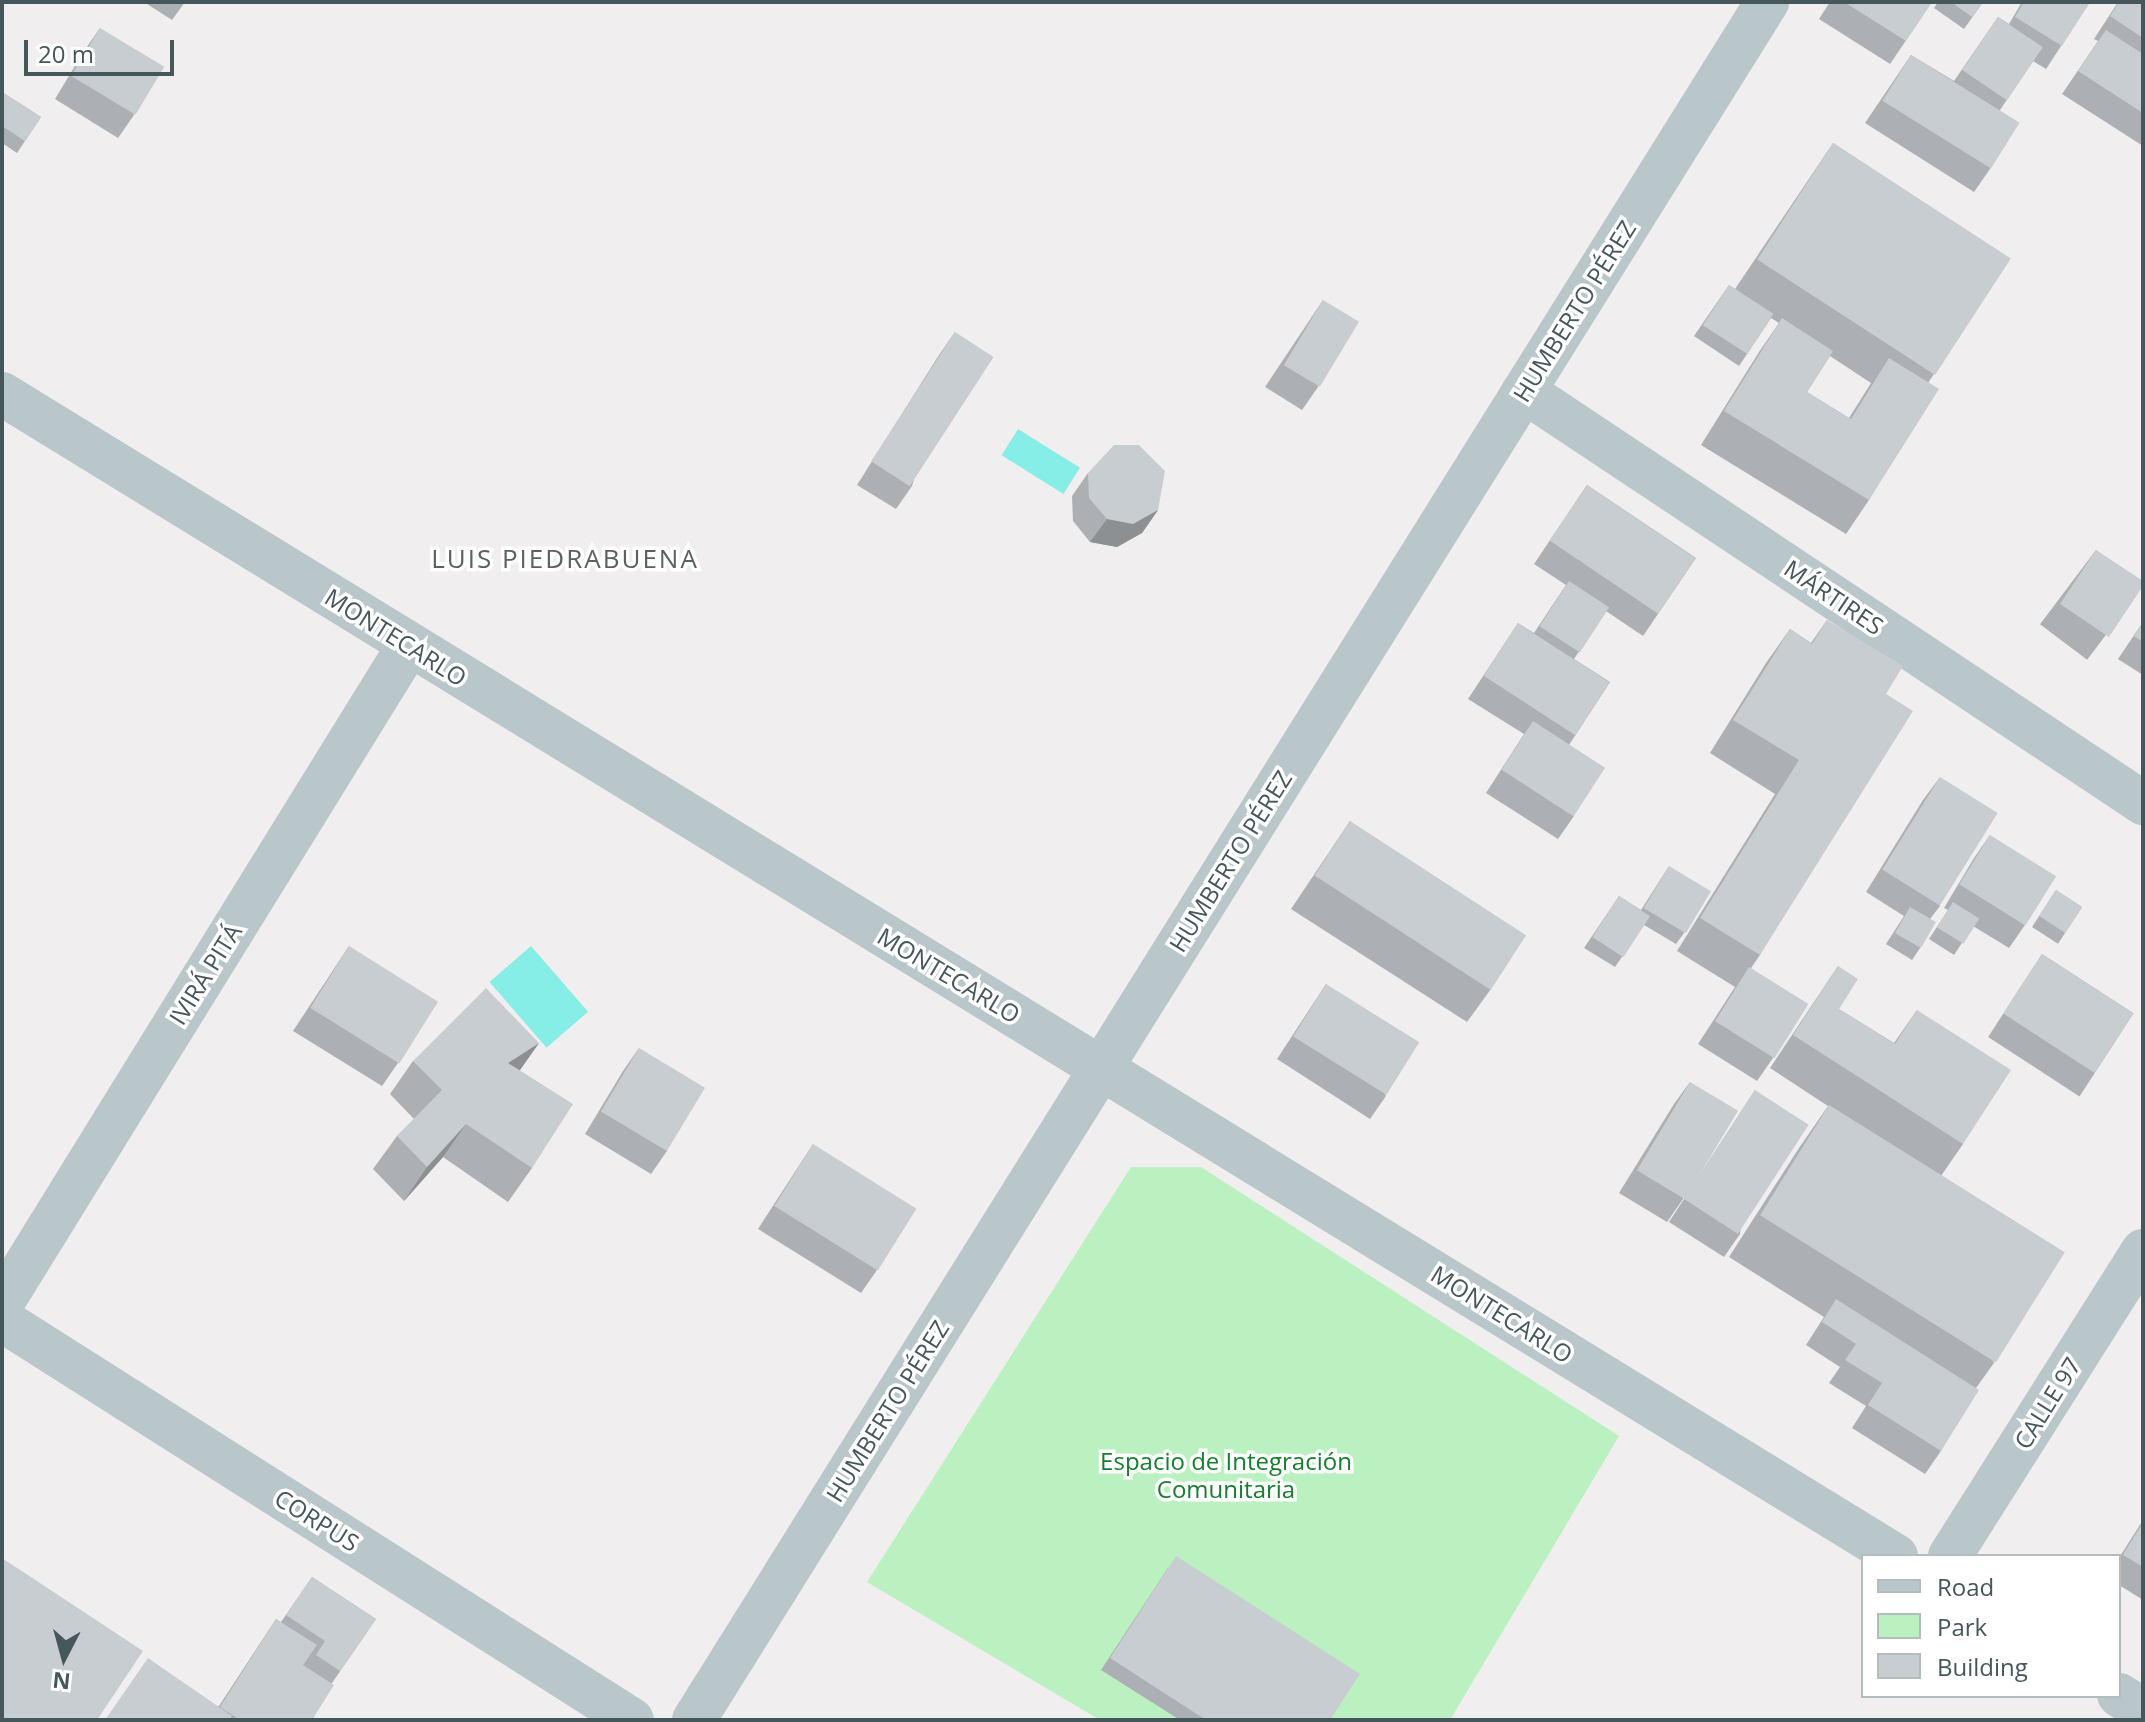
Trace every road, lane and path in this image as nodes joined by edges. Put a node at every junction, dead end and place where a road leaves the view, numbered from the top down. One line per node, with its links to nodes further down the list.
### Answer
1 (1767, 2): 2 (street, HUMBERTO PÉREZ)
2 (1524, 391): 5 (street, MÁRTIRES); 6 (street, HUMBERTO PÉREZ)
3 (2, 394): 4 (street, MONTECARLO)
4 (409, 645): 6 (street, MONTECARLO); 8 (street, IVIRÁ PITÁ)
5 (2143, 803)
6 (1101, 1068): 10 (street, MONTECARLO); 15 (street, HUMBERTO PÉREZ)
7 (2143, 1251): 11 (street, CALLE 97)
8 (2, 1303)
9 (2, 1320): 14 (street, CORPUS)
10 (1893, 1554)
11 (1951, 1554)
12 (2121, 1696): 13 (street)
13 (2143, 1710)
14 (632, 1720)
15 (694, 1720)

